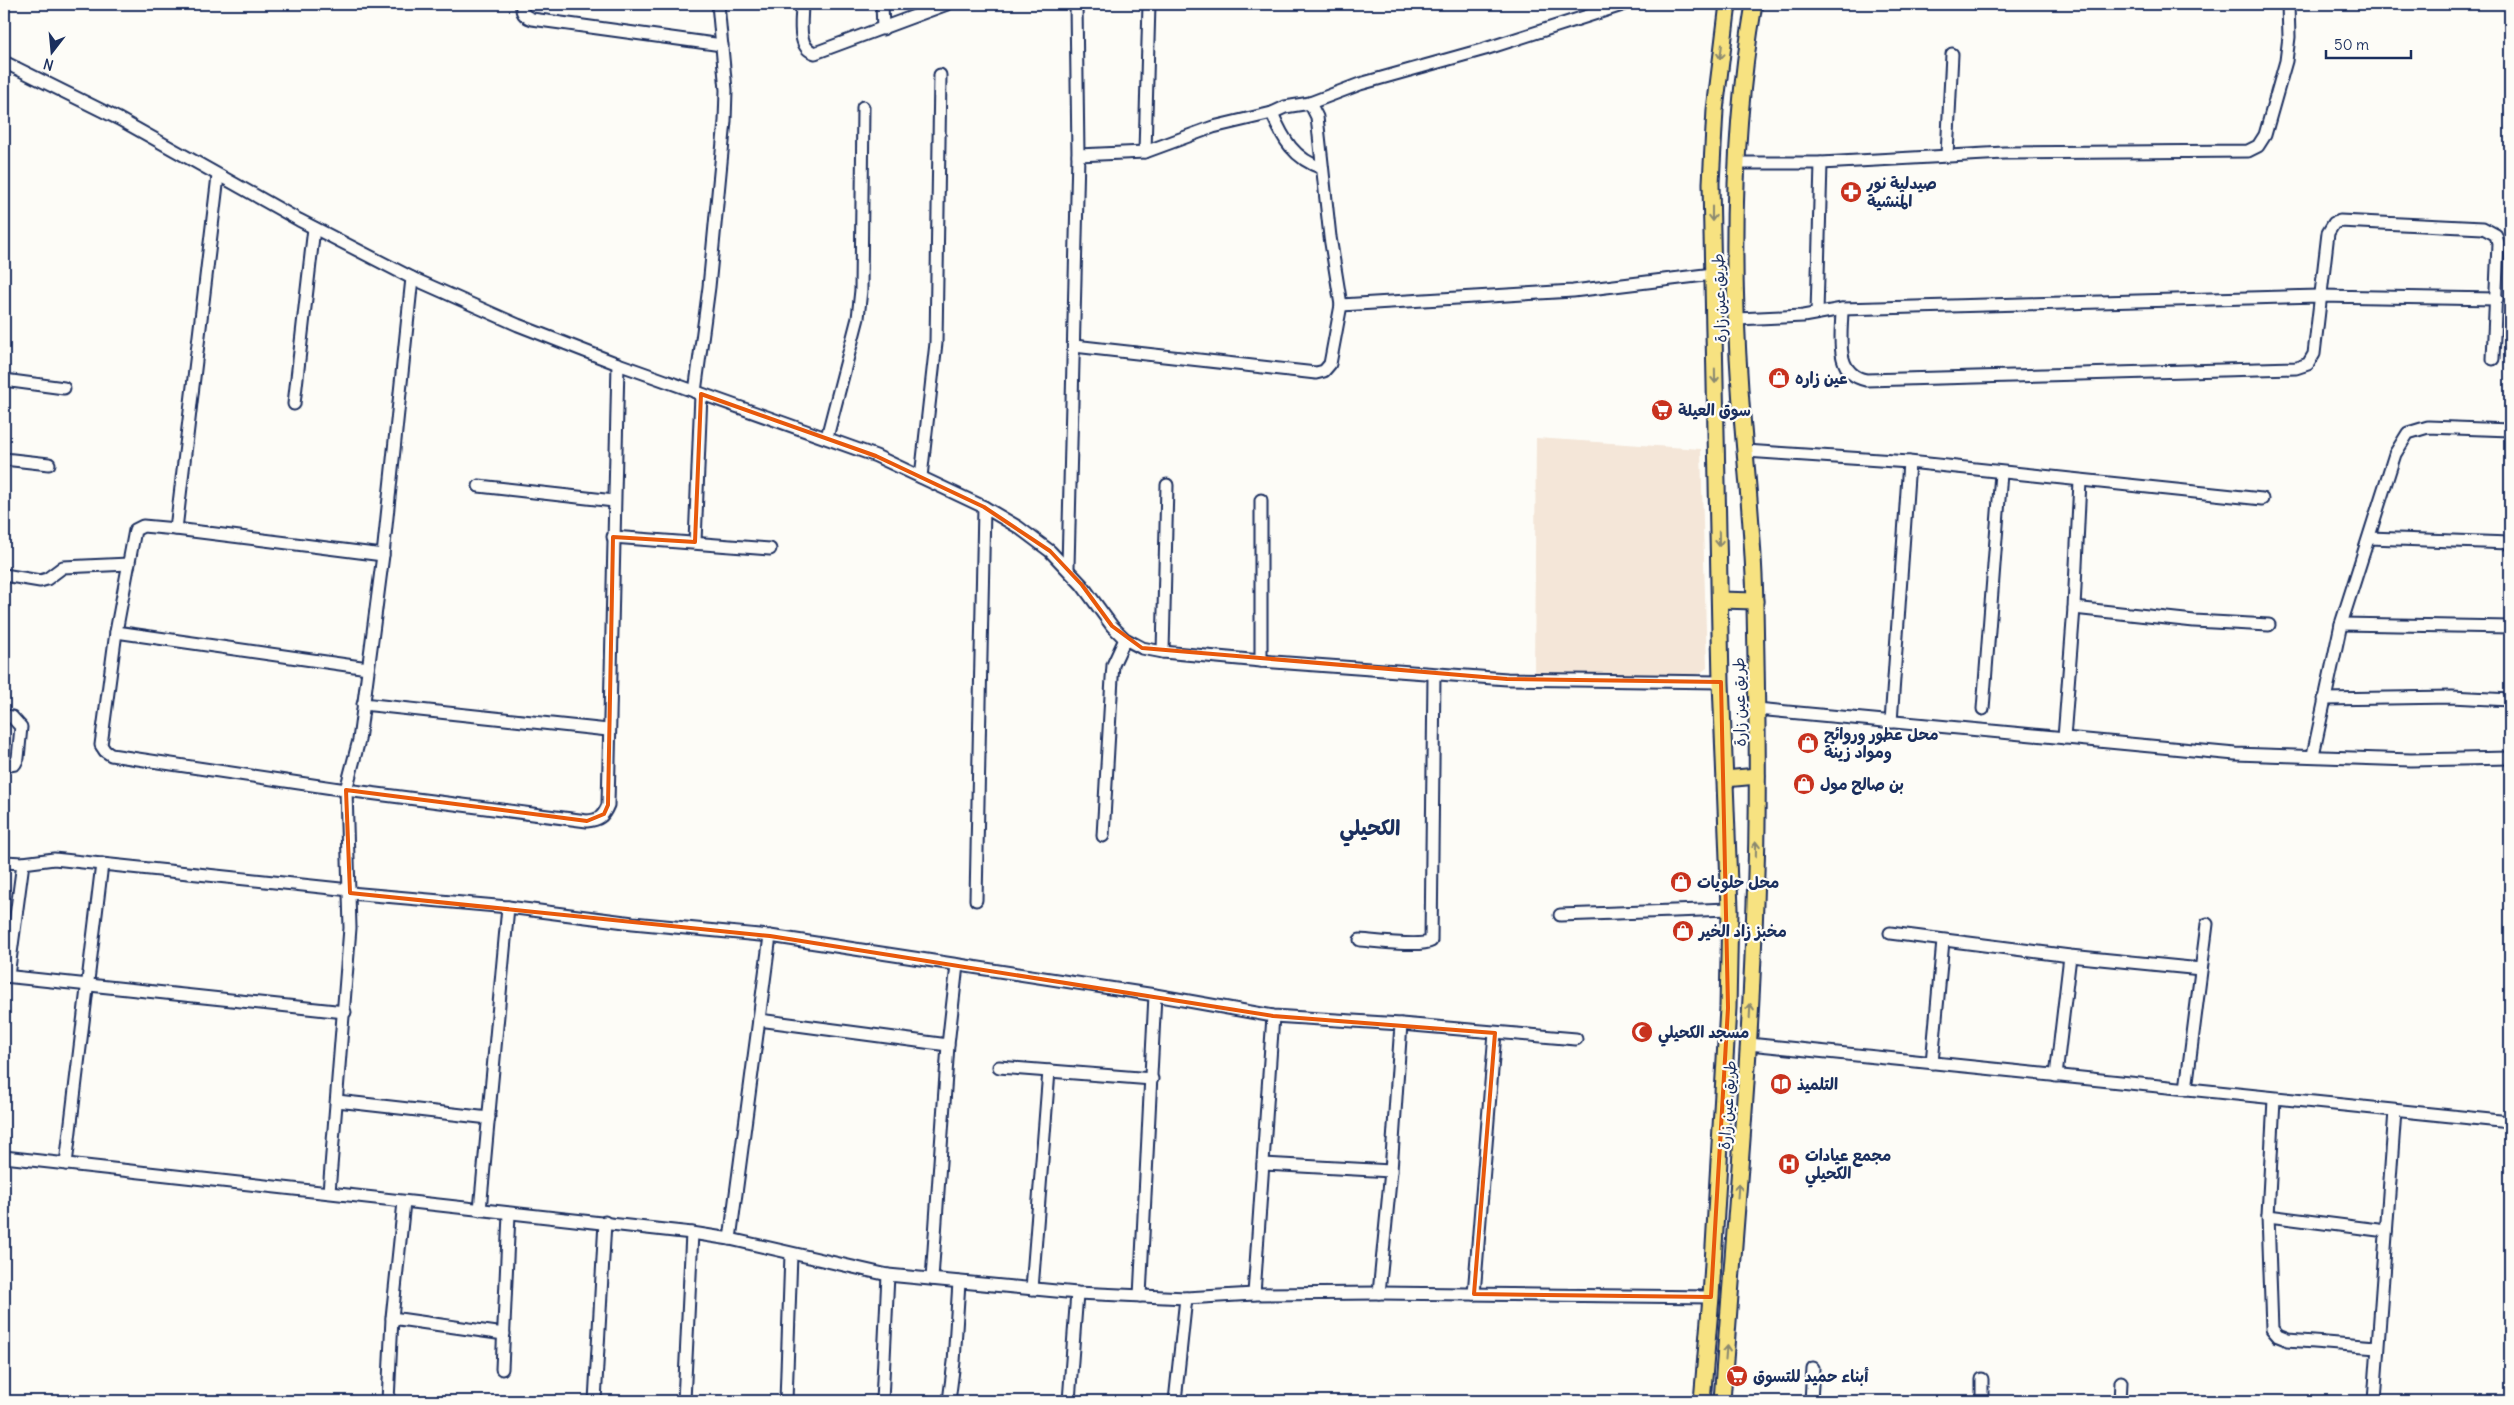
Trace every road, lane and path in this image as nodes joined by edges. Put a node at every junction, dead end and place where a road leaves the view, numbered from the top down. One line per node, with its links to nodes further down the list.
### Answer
1 (522, 4): 13 (street)
2 (718, 4): 13 (street)
3 (802, 4): 12 (street)
4 (882, 4): 12 (street)
5 (948, 4): 12 (street)
6 (1076, 4): 21 (street)
7 (1149, 4): 20 (street)
8 (1625, 4): 17 (street)
9 (1728, 4): 28 (main road, طريق عين زارة, one-way to 28)
10 (1754, 4): 23 (main road, طريق عين زارة)
11 (2288, 4): 22 (street)
12 (883, 29)
13 (722, 45): 41 (street)
14 (1952, 54): 22 (street)
15 (4, 62): 26 (street)
16 (940, 75): 50 (street)
17 (1310, 103): 19 (street); 25 (street)
18 (863, 106): 44 (street)
19 (1272, 113): 20 (street); 25 (street)
20 (1145, 152): 21 (street)
21 (1078, 154): 36 (street)
22 (1947, 155): 24 (street)
23 (1736, 163): 24 (street); 35 (main road, طريق عين زارة)
24 (1822, 163): 34 (street)
25 (1322, 168): 32 (street)
26 (218, 176): 27 (street); 58 (street)
27 (314, 228): 29 (street); 42 (street)
28 (1713, 274): 32 (street); 68 (main road, طريق عين زارة, one-way to 68)
29 (412, 278): 38 (street); 64 (street)
30 (2320, 296): 31 (street); 31 (street); 33 (street); 33 (street)
31 (2497, 299): 37 (street)
32 (1341, 306): 36 (street)
33 (1842, 309): 34 (street)
34 (1818, 313): 35 (street)
35 (1737, 319): 45 (main road, طريق عين زارة)
36 (1074, 346): 66 (street)
37 (2493, 358)
38 (618, 364): 41 (street); 56 (street)
39 (4, 380): 40 (street)
40 (64, 388)
41 (698, 393): 44 (street); 61 (street)
42 (294, 404)
43 (2510, 430): 60 (street)
44 (826, 437): 50 (street)
45 (1746, 451): 47 (street); 69 (main road, طريق عين زارة)
46 (4, 458): 48 (street)
47 (1909, 462): 49 (street); 87 (street)
48 (48, 464)
49 (2001, 472): 51 (street); 85 (street)
50 (921, 477): 57 (street)
51 (2080, 481): 54 (street); 70 (street)
52 (1167, 485): 76 (street)
53 (479, 486): 56 (street)
54 (2262, 499)
55 (1261, 500): 77 (street)
56 (614, 501): 59 (street)
57 (984, 507): 66 (street); 101 (street)
58 (176, 529): 64 (street); 65 (street)
59 (613, 537): 61 (street); 88 (street)
60 (2369, 538): 62 (street); 71 (street)
61 (694, 542): 63 (street)
62 (2510, 543)
63 (770, 549)
64 (382, 555): 78 (street)
65 (129, 564): 67 (street); 74 (street)
66 (1068, 568): 75 (street)
67 (4, 576)
68 (1720, 600): 69 (main road); 80 (main road, طريق عين زارة)
69 (1755, 600): 84 (main road, طريق عين زارة)
70 (2074, 608): 72 (street); 89 (street)
71 (2341, 624): 73 (street); 81 (street)
72 (2269, 625)
73 (2510, 627)
74 (116, 632): 78 (street); 95 (street)
75 (1126, 639): 76 (street); 96 (street)
76 (1163, 652): 77 (street)
77 (1261, 661): 79 (street)
78 (368, 668): 83 (street)
79 (1434, 675): 80 (street); 108 (street)
80 (1721, 682): 94 (main road, طريق عين زارة)
81 (2324, 699): 82 (street); 90 (street)
82 (2510, 700)
83 (364, 704): 88 (street); 95 (street)
84 (1757, 709): 87 (street); 93 (main road, طريق عين زارة)
85 (1983, 709)
86 (4, 716): 92 (street)
87 (1891, 722): 89 (street)
88 (608, 730): 95 (street)
89 (2064, 738): 90 (street)
90 (2313, 755): 91 (street)
91 (2510, 758)
92 (4, 766)
93 (1757, 776): 94 (main road); 122 (main road, طريق عين زارة, one-way to 93)
94 (1726, 779): 103 (main road, طريق عين زارة)
95 (346, 790): 100 (street)
96 (1103, 836)
97 (4, 862): 98 (street)
98 (23, 863): 99 (street); 113 (street)
99 (102, 864): 100 (street); 114 (street)
100 (350, 891): 102 (street); 116 (street)
101 (976, 900)
102 (508, 907): 107 (street); 133 (street)
103 (1730, 909): 104 (street); 158 (main road, طريق عين زارة)
104 (1560, 914)
105 (2207, 924): 112 (street)
106 (1890, 933): 109 (street)
107 (770, 936): 111 (street); 118 (street)
108 (1360, 940)
109 (1942, 941): 110 (street); 124 (street)
110 (2070, 956): 112 (street); 127 (street)
111 (957, 965): 115 (street); 123 (street)
112 (2200, 969): 129 (street)
113 (6, 976): 114 (street)
114 (87, 984): 116 (street); 136 (street)
115 (1155, 995): 117 (street); 128 (street)
116 (344, 1012): 131 (street)
117 (1273, 1016): 119 (street); 137 (street)
118 (759, 1020): 123 (street); 147 (street)
119 (1401, 1024): 120 (street); 138 (street)
120 (1495, 1033): 121 (street); 156 (street)
121 (1576, 1039)
122 (1749, 1044): 124 (street); 176 (main road, طريق عين زارة, one-way to 122)
123 (948, 1045): 150 (street)
124 (1932, 1062): 127 (street)
125 (999, 1067): 126 (street)
126 (1049, 1071): 128 (street); 152 (street)
127 (2056, 1076): 129 (street)
128 (1152, 1079): 157 (street)
129 (2186, 1089): 130 (street)
130 (2274, 1099): 132 (street); 143 (street)
131 (338, 1101): 133 (street); 139 (street)
132 (2395, 1111): 134 (street); 145 (street)
133 (489, 1118): 141 (street)
134 (2510, 1122)
135 (4, 1157): 136 (street)
136 (66, 1164): 139 (street)
137 (1263, 1164): 138 (street); 155 (street)
138 (1391, 1172): 154 (street)
139 (329, 1192): 140 (street)
140 (404, 1202): 141 (street); 160 (street)
141 (480, 1210): 142 (street)
142 (509, 1214): 144 (street); 161 (street)
143 (2268, 1216): 145 (street); 162 (street)
144 (605, 1222): 146 (street); 168 (street)
145 (2386, 1230): 162 (street)
146 (692, 1233): 147 (street); 169 (street)
147 (730, 1239): 148 (street)
148 (791, 1254): 149 (street); 170 (street)
149 (888, 1275): 150 (street); 171 (street)
150 (932, 1279): 151 (street)
151 (959, 1282): 152 (street); 172 (street)
152 (1032, 1289): 153 (street)
153 (1077, 1293): 157 (street); 173 (street)
154 (1379, 1293): 155 (street); 156 (street)
155 (1254, 1294): 159 (street)
156 (1474, 1294): 158 (street)
157 (1140, 1296): 159 (street)
158 (1711, 1296): 175 (main road, طريق عين زارة)
159 (1186, 1298): 174 (street)
160 (392, 1318): 161 (street); 167 (street)
161 (504, 1334): 164 (street)
162 (2377, 1347): 180 (street)
163 (1813, 1368): 177 (street)
164 (502, 1369)
165 (1982, 1379): 178 (street)
166 (2120, 1382): 179 (street)
167 (388, 1401)
168 (595, 1401)
169 (684, 1401)
170 (786, 1401)
171 (882, 1401)
172 (949, 1401)
173 (1069, 1401)
174 (1175, 1401)
175 (1702, 1401)
176 (1722, 1401)
177 (1811, 1401)
178 (1982, 1401)
179 (2120, 1401)
180 (2374, 1401)

